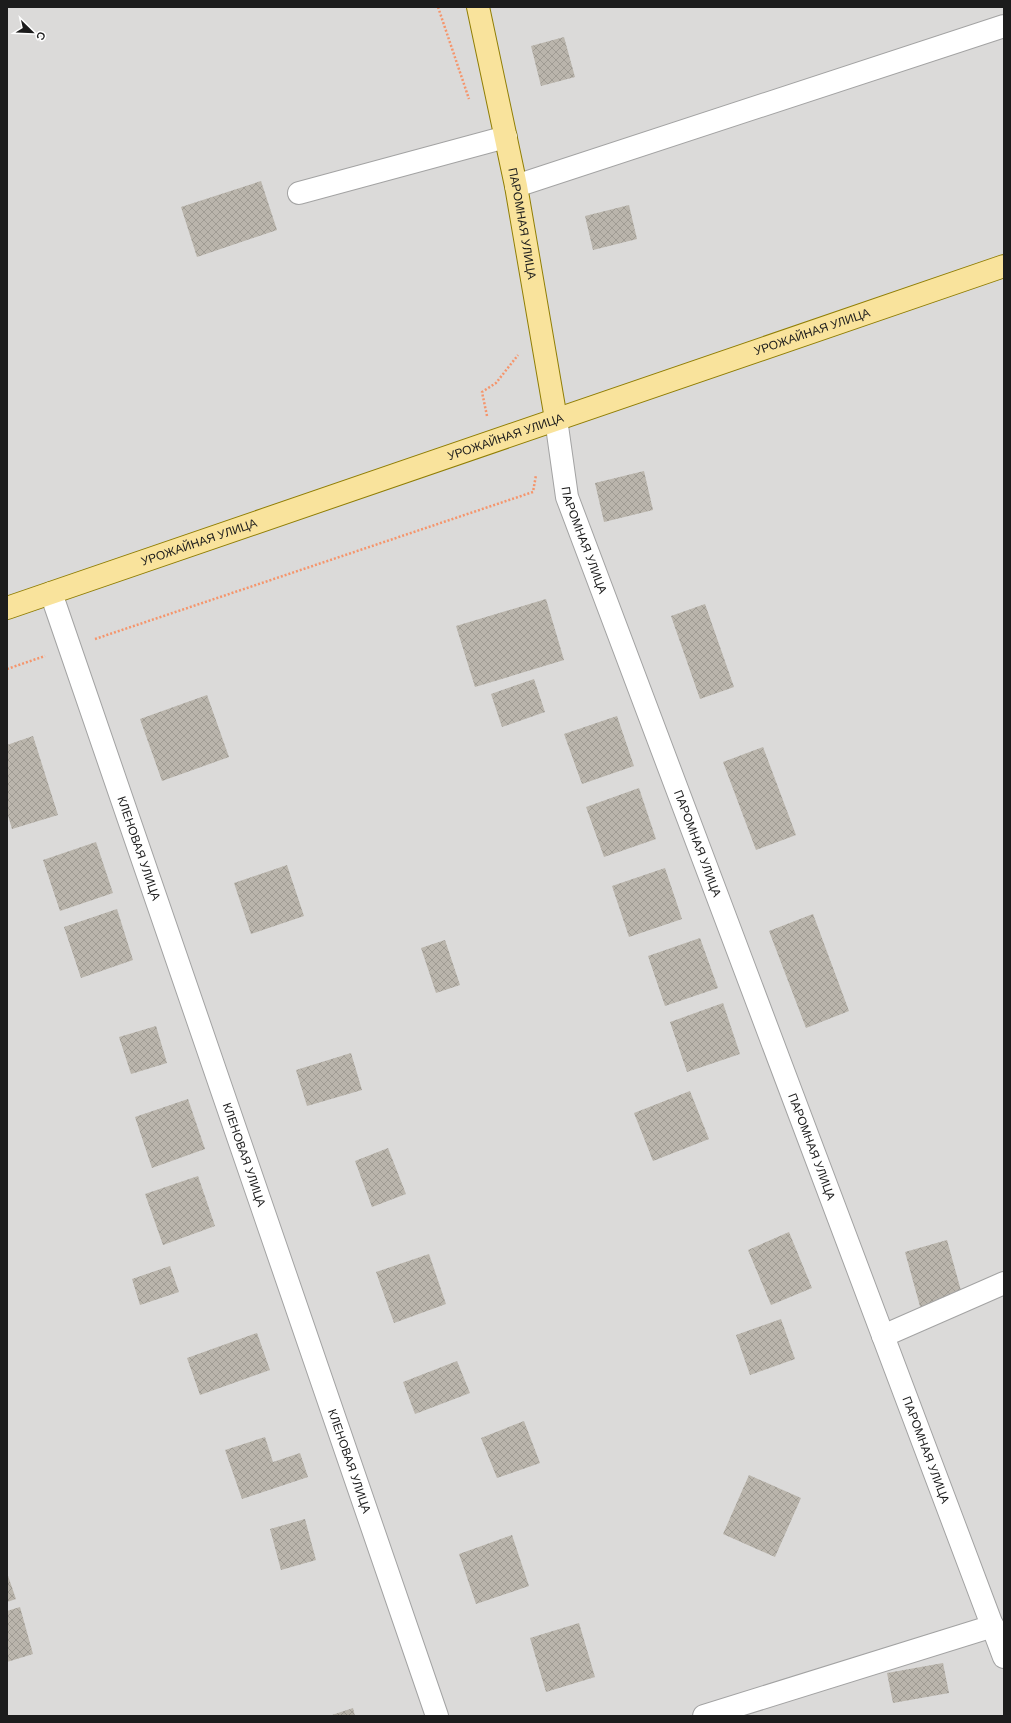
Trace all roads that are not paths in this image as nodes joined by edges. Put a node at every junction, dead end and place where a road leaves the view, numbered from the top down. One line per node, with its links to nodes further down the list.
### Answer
1 (478, 7): 3 (main road, ПАРОМНАЯ УЛИЦА)
2 (1004, 26): 4 (street)
3 (506, 137): 4 (main road, ПАРОМНАЯ УЛИЦА); 5 (street)
4 (516, 186): 7 (main road, ПАРОМНАЯ УЛИЦА)
5 (299, 193)
6 (1004, 266): 7 (main road, УРОЖАЙНАЯ УЛИЦА)
7 (556, 419): 8 (main road, УРОЖАЙНАЯ УЛИЦА); 11 (street, ПАРОМНАЯ УЛИЦА)
8 (51, 593): 9 (main road, УРОЖАЙНАЯ УЛИЦА); 14 (street, КЛЕНОВАЯ УЛИЦА)
9 (7, 608)
10 (1004, 1283): 11 (street)
11 (884, 1336): 12 (street, ПАРОМНАЯ УЛИЦА)
12 (993, 1626): 13 (street, ПАРОМНАЯ УЛИЦА); 15 (street)
13 (1004, 1657)
14 (437, 1716)
15 (704, 1716)

